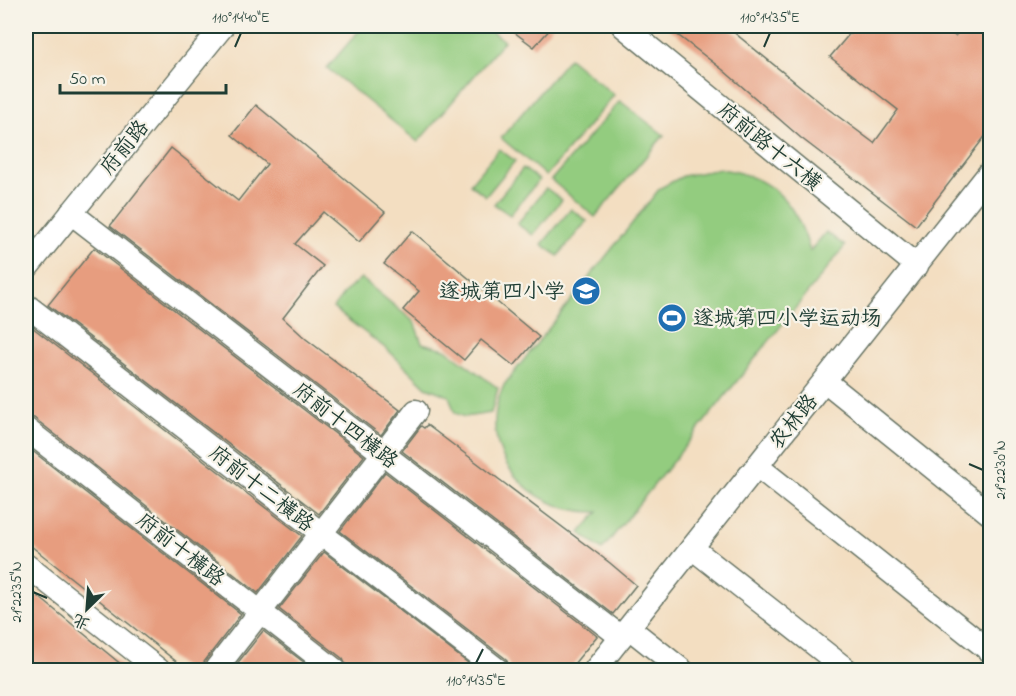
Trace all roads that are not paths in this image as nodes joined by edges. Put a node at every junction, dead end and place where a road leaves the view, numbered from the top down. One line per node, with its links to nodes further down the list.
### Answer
1 (223, 26): 4 (street, 府前路)
2 (622, 26): 5 (street, 府前路十六横)
3 (990, 172): 5 (street, 农林路)
4 (71, 213): 6 (street, 府前路); 11 (street, 府前十四横路)
5 (916, 266): 8 (street, 农林路)
6 (26, 269)
7 (26, 305): 14 (street, 府前十二横路)
8 (825, 381): 12 (street, 农林路); 13 (street)
9 (416, 411): 11 (street)
10 (26, 429): 17 (street, 府前十横路)
11 (383, 454): 14 (street); 18 (street, 府前十四横路)
12 (757, 466): 15 (street, 农林路); 19 (street)
13 (990, 514)
14 (321, 534): 17 (street); 23 (street, 府前十二横路)
15 (692, 548): 18 (street, 农林路); 26 (street)
16 (26, 565): 20 (street)
17 (261, 611): 21 (street); 22 (street, 府前十横路)
18 (625, 633): 24 (street, 农林路); 25 (street, 府前十四横路)
19 (990, 651)
20 (159, 670)
21 (215, 670)
22 (335, 670)
23 (498, 670)
24 (595, 670)
25 (682, 670)
26 (846, 670)

